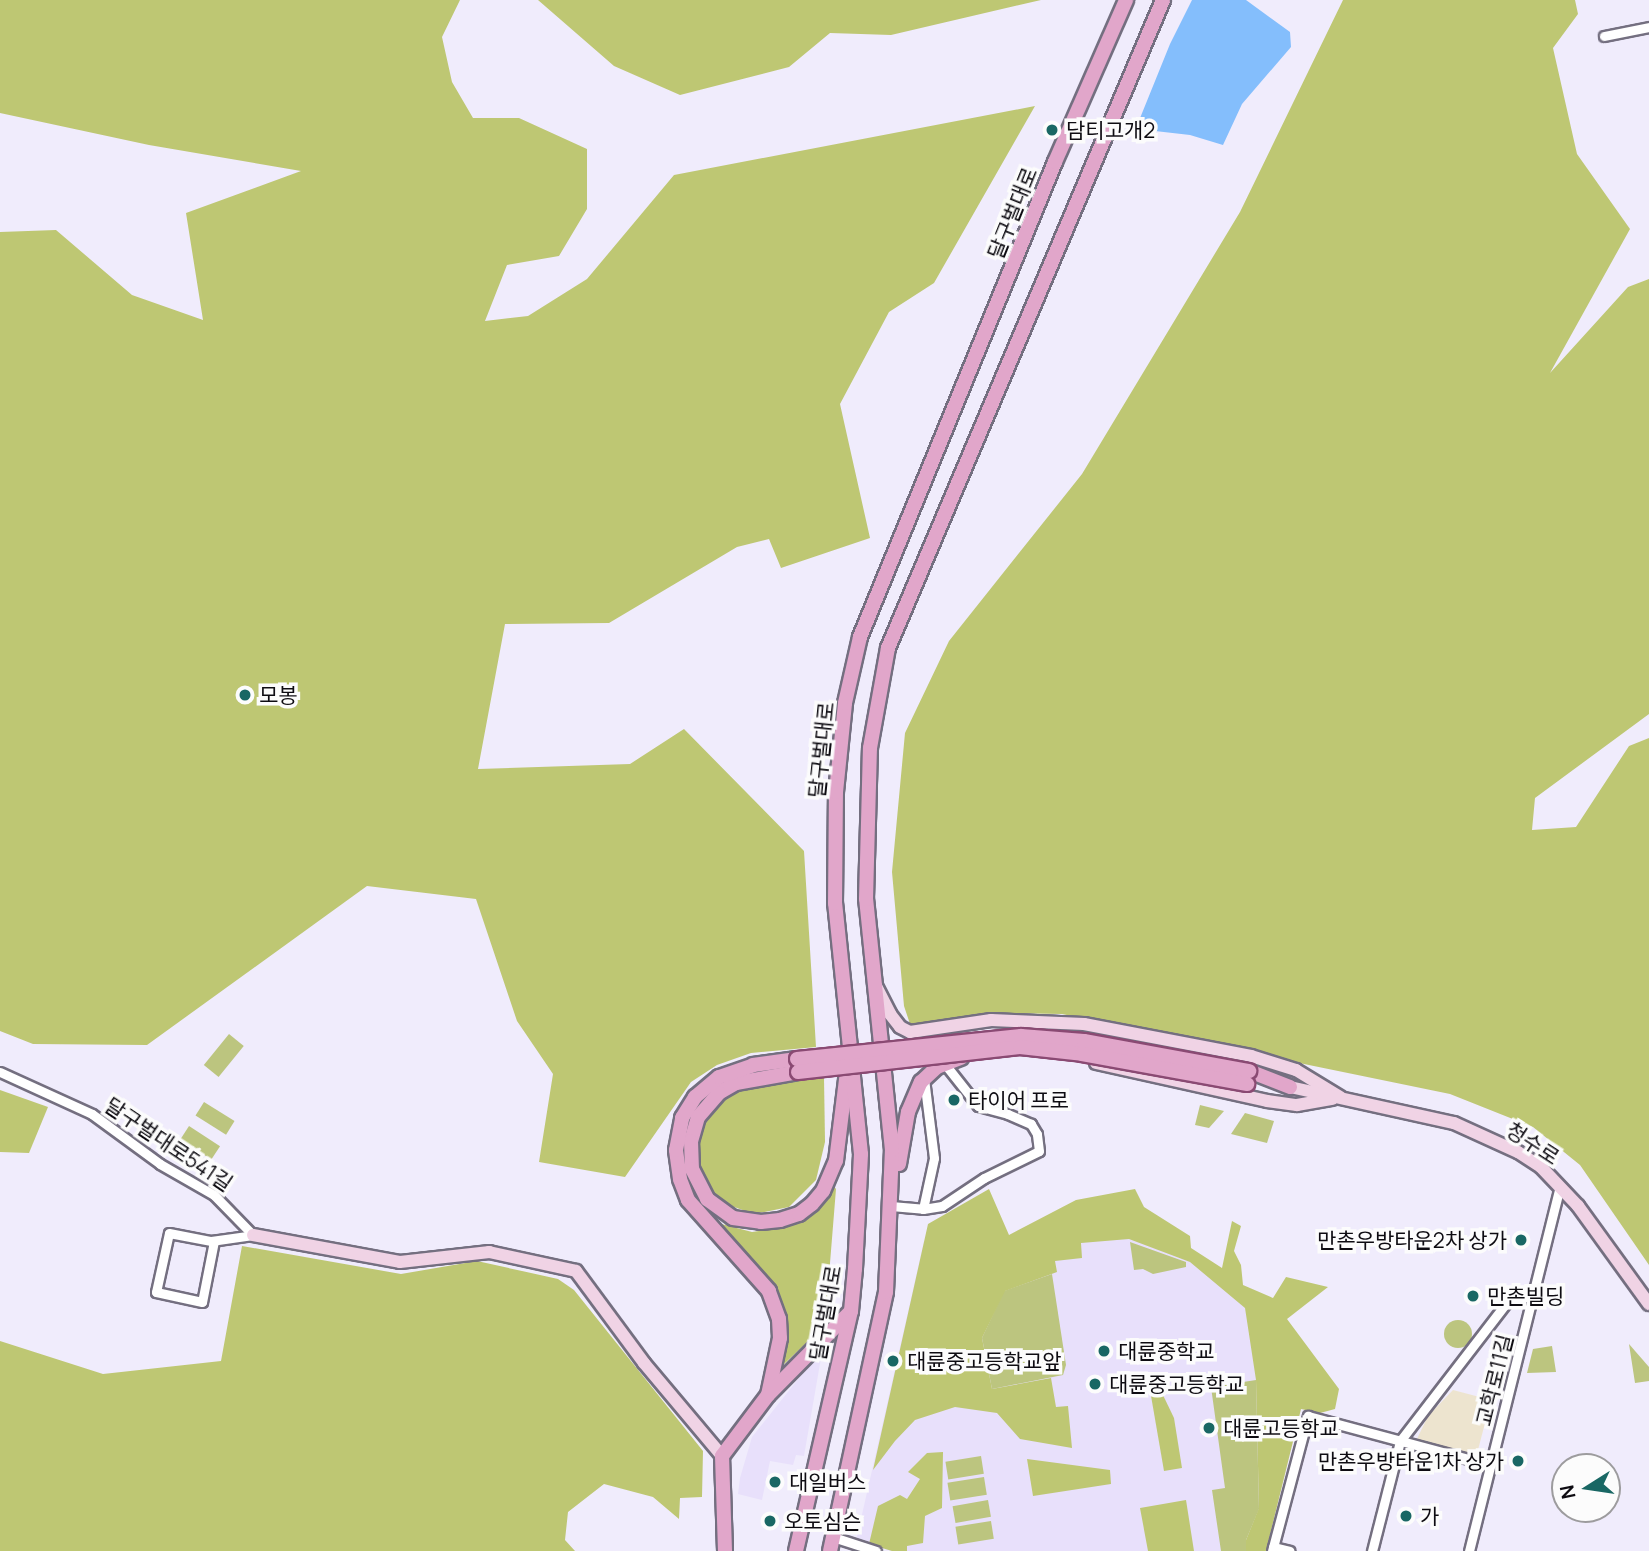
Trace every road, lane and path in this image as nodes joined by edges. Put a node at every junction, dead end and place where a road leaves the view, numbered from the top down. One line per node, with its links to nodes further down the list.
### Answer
1 (1126, 0): 6 (main road, 달구벌대로)
2 (1163, 0): 5 (main road)
3 (1649, 27): 4 (street)
4 (1604, 36)
5 (875, 984): 10 (main road); 16 (main road)
6 (846, 1029): 9 (main road); 22 (main road, 달구벌대로)
7 (971, 1055): 8 (main road); 14 (main road, 청수로)
8 (944, 1063): 12 (main road); 17 (street)
9 (797, 1066): 10 (main road, bridge); 23 (main road)
10 (1249, 1070): 13 (main road); 14 (main road)
11 (0, 1072): 18 (street, 달구벌대로541길)
12 (924, 1079): 16 (main road); 17 (street)
13 (1290, 1087): 14 (main road, 청수로)
14 (1340, 1097): 15 (main road, 청수로)
15 (1560, 1186): 20 (street, 교학로11길); 21 (main road, 청수로)
16 (891, 1199): 17 (street); 27 (main road)
17 (923, 1209)
18 (253, 1235): 19 (street); 25 (main road)
19 (214, 1241): 19 (street)
20 (1532, 1298): 24 (street, 교학로11길); 26 (street, 교학로11길)
21 (1649, 1304)
22 (851, 1311): 23 (main road); 30 (main road, 달구벌대로)
23 (768, 1395): 25 (main road)
24 (1400, 1441): 26 (street); 28 (street); 33 (street)
25 (722, 1456): 29 (main road)
26 (1491, 1465): 34 (street, 교학로11길)
27 (832, 1544): 31 (street)
28 (1272, 1549): 32 (street)
29 (725, 1551)
30 (796, 1551)
31 (876, 1551)
32 (1290, 1551)
33 (1372, 1551)
34 (1468, 1551)

